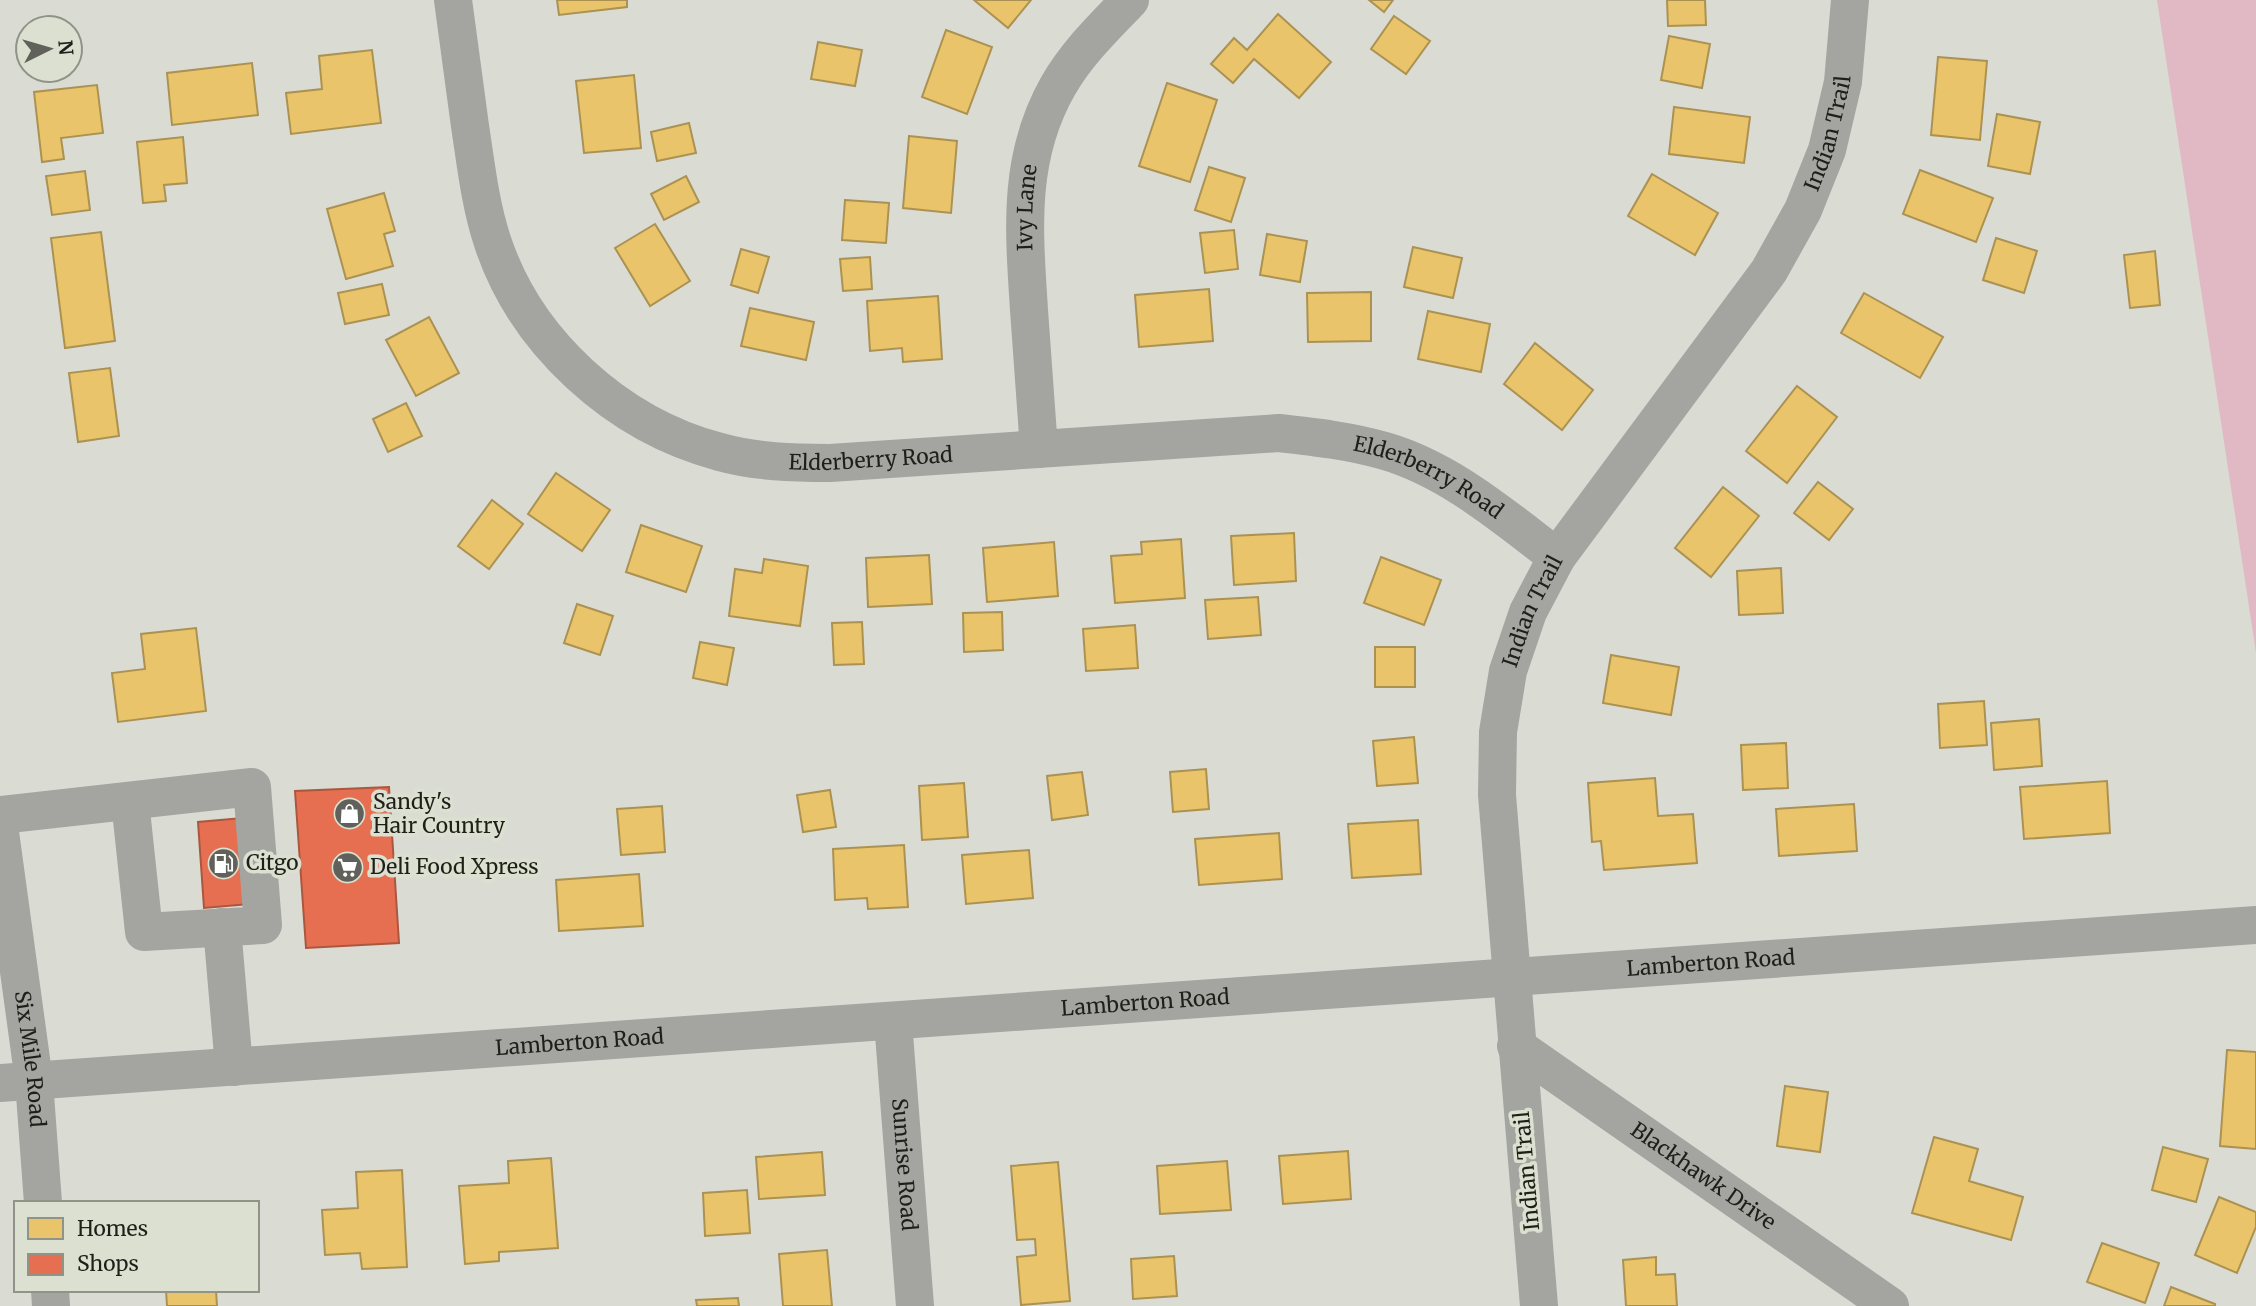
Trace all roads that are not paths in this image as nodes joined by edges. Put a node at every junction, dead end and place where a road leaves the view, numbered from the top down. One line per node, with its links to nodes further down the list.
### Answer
1 (453, 0): 4 (street, Elderberry Road)
2 (1130, 0): 4 (street, Ivy Lane)
3 (1850, 0): 5 (street, Indian Trail)
4 (1039, 449): 5 (street, Elderberry Road)
5 (1557, 557): 11 (street, Indian Trail)
6 (130, 801): 7 (street); 10 (street); 10 (street)
7 (0, 815)
8 (0, 832): 15 (street, Six Mile Road)
9 (2256, 925): 11 (street, Lamberton Road)
10 (222, 927): 14 (street)
11 (1511, 977): 12 (street, Lamberton Road); 13 (street, Indian Trail)
12 (894, 1020): 14 (street, Lamberton Road); 17 (street, Sunrise Road)
13 (1516, 1046): 18 (street, Indian Trail); 19 (street, Blackhawk Drive)
14 (234, 1067): 15 (street, Lamberton Road)
15 (17, 1082): 16 (street, Six Mile Road)
16 (43, 1201)
17 (915, 1306)
18 (1539, 1306)
19 (1890, 1306)

